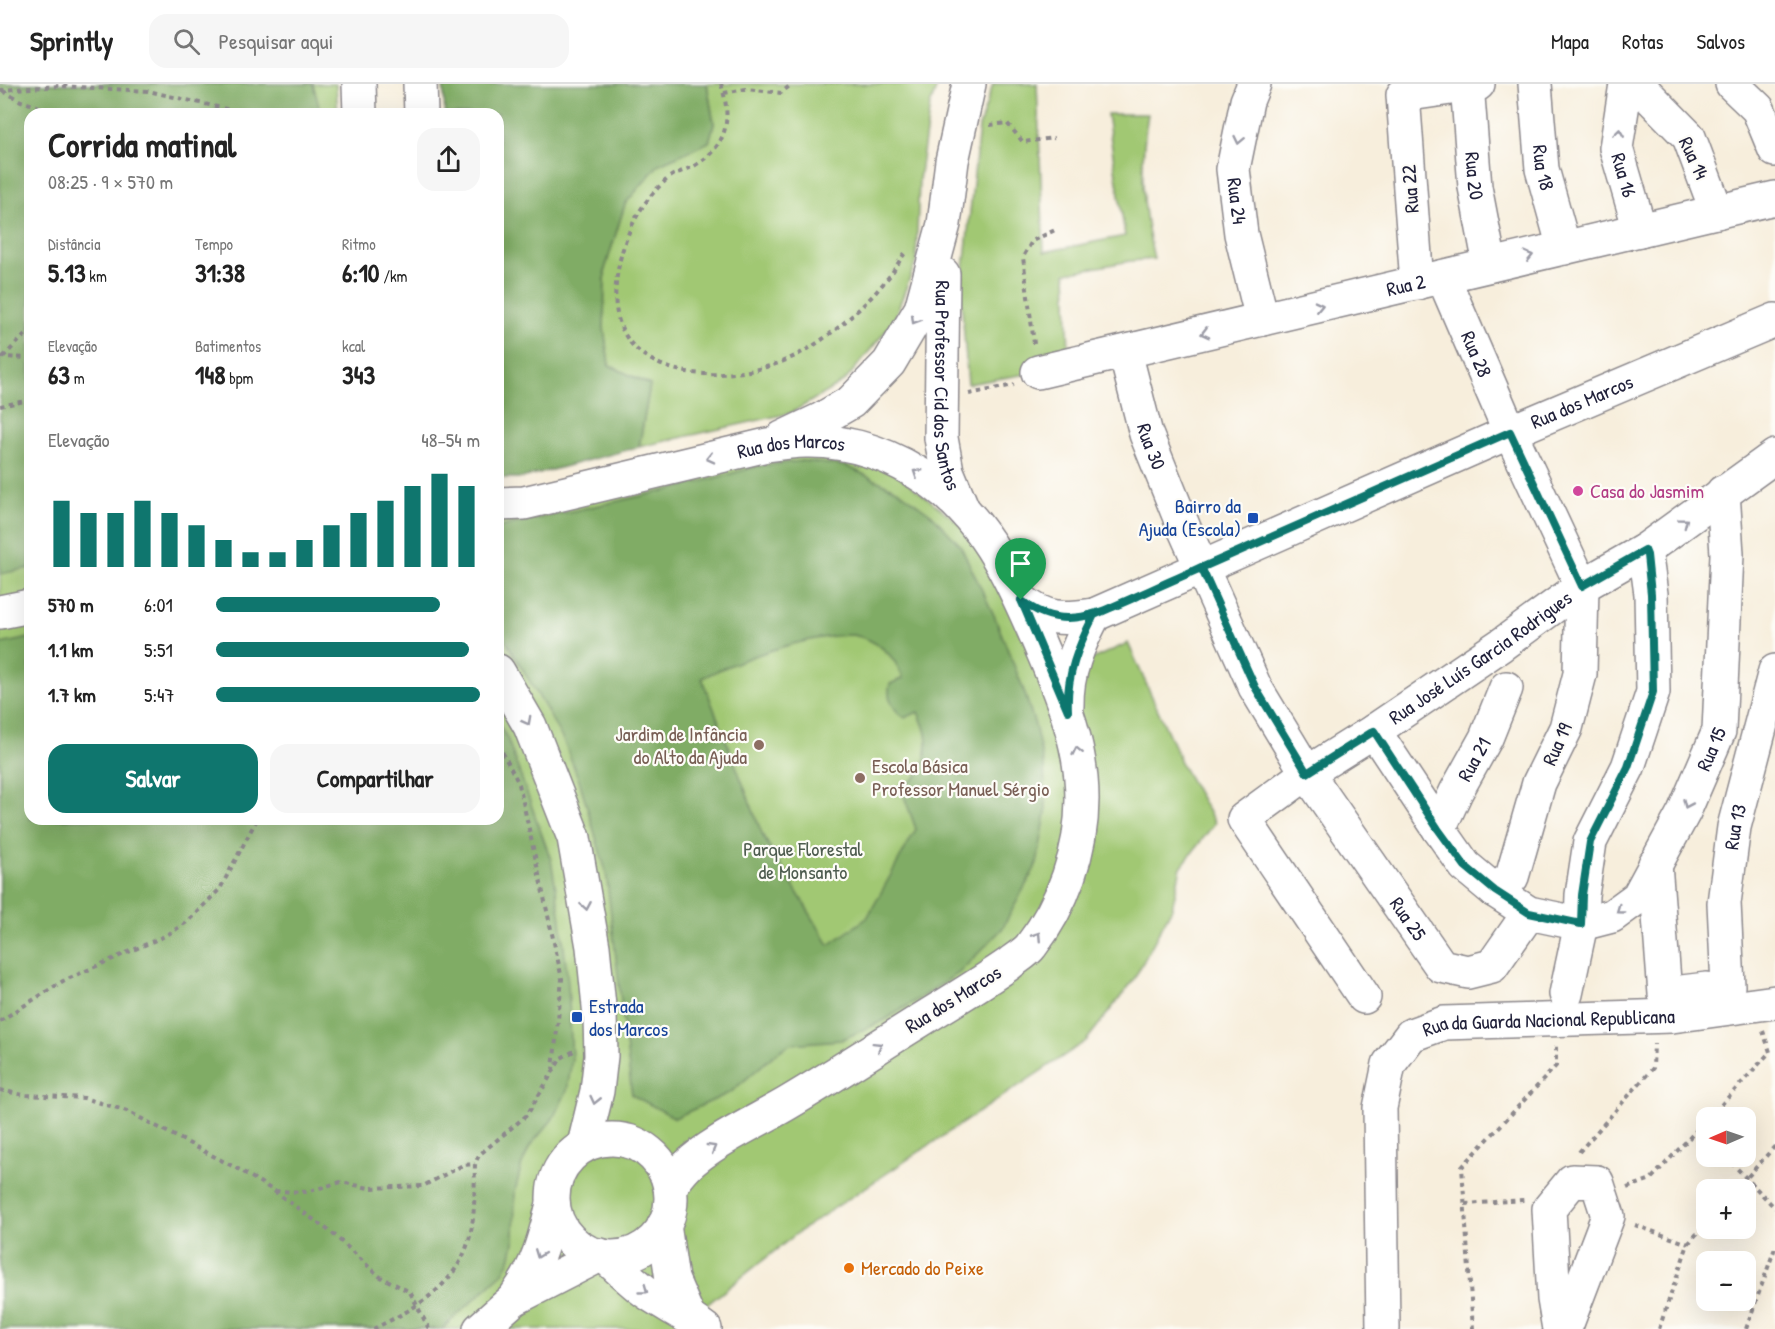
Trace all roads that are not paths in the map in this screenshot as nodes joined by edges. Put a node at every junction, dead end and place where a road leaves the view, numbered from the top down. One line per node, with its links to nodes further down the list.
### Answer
1 (359, 84): 10 (street)
2 (420, 84): 11 (street)
3 (969, 84): 15 (street, Rua Professor Cid dos Santos)
4 (1254, 84): 20 (street, Rua 24, one-way to 20)
5 (1471, 84): 18 (street, Rua 20); 19 (street, Rua 22)
6 (1535, 84): 17 (street, Rua 18)
7 (1626, 84): 16 (street, Rua 16, one-way to 7)
8 (1637, 84): 14 (street, Rua 14)
9 (1732, 84): 12 (street)
10 (360, 108)
11 (421, 108)
12 (1775, 150)
13 (1774, 200): 14 (street, Rua 2)
14 (1717, 212): 16 (street, Rua 2)
15 (944, 224): 25 (street, Rua Professor Cid dos Santos, one-way to 25); 29 (street, Rua Professor Cid dos Santos)
16 (1640, 230): 17 (street, Rua 2)
17 (1564, 248): 18 (street, Rua 2, one-way to 17)
18 (1490, 266): 19 (street, Rua 2)
19 (1430, 280): 20 (street, Rua 2, one-way to 19); 24 (street, Rua 28)
20 (1262, 320): 22 (street, Rua 2, one-way to 22)
21 (1775, 320): 24 (street, Rua dos Marcos)
22 (1125, 352): 23 (street, Rua 2); 31 (street, Rua 30)
23 (1038, 372)
24 (1510, 432): 31 (street, Rua dos Marcos); 32 (street, Rua 28)
25 (767, 445): 28 (street, Rua dos Marcos, one-way to 28); 29 (street, Rua dos Marcos, one-way to 25)
26 (1775, 456): 27 (street, Rua José Luís Garcia Rodrigues)
27 (1724, 492): 30 (street, Rua José Luís Garcia Rodrigues, one-way to 27); 42 (street, Rua 15)
28 (504, 504)
29 (963, 509): 33 (street, Rua dos Marcos)
30 (1645, 550): 32 (street, Rua José Luís Garcia Rodrigues); 48 (street)
31 (1201, 567): 36 (street, Rua dos Marcos); 43 (street, Rua 30)
32 (1582, 586): 41 (street, Rua José Luís Garcia Rodrigues); 46 (street, Rua 19)
33 (1021, 600): 36 (street, Rua dos Marcos); 40 (street, Rua dos Marcos)
34 (24, 607): 35 (street)
35 (0, 612)
36 (1094, 615): 40 (street, Rua dos Marcos)
37 (1775, 669): 42 (street); 49 (street, Rua 13)
38 (504, 680): 53 (street, one-way to 53)
39 (1506, 688): 44 (street, Rua 21)
40 (1068, 711): 54 (street, Rua dos Marcos, one-way to 40)
41 (1374, 731): 43 (street, Rua José Luís Garcia Rodrigues); 44 (street)
42 (1719, 731): 45 (street, Rua 15, one-way to 45)
43 (1307, 773): 47 (street, Rua 25); 50 (street, Rua José Luís Garcia Rodrigues)
44 (1438, 829): 46 (street)
45 (1655, 864): 48 (street, Rua 15, one-way to 48); 51 (street)
46 (1495, 891): 47 (street)
47 (1529, 913): 48 (street)
48 (1581, 924): 52 (street)
49 (1758, 994): 51 (street, Rua da Guarda Nacional Republicana)
50 (1364, 997)
51 (1660, 1005): 52 (street, Rua da Guarda Nacional Republicana)
52 (1560, 1007): 61 (street, Rua da Guarda Nacional Republicana)
53 (584, 1145): 54 (street); 55 (street)
54 (670, 1188): 56 (street)
55 (553, 1204): 57 (street); 58 (street, one-way to 58)
56 (664, 1225): 57 (street); 59 (street)
57 (603, 1256): 58 (street); 59 (street, one-way to 59)
58 (514, 1299): 60 (street)
59 (697, 1322)
60 (480, 1329)
61 (1383, 1329)
62 (1559, 1329): 63 (street)
63 (1565, 1329)

